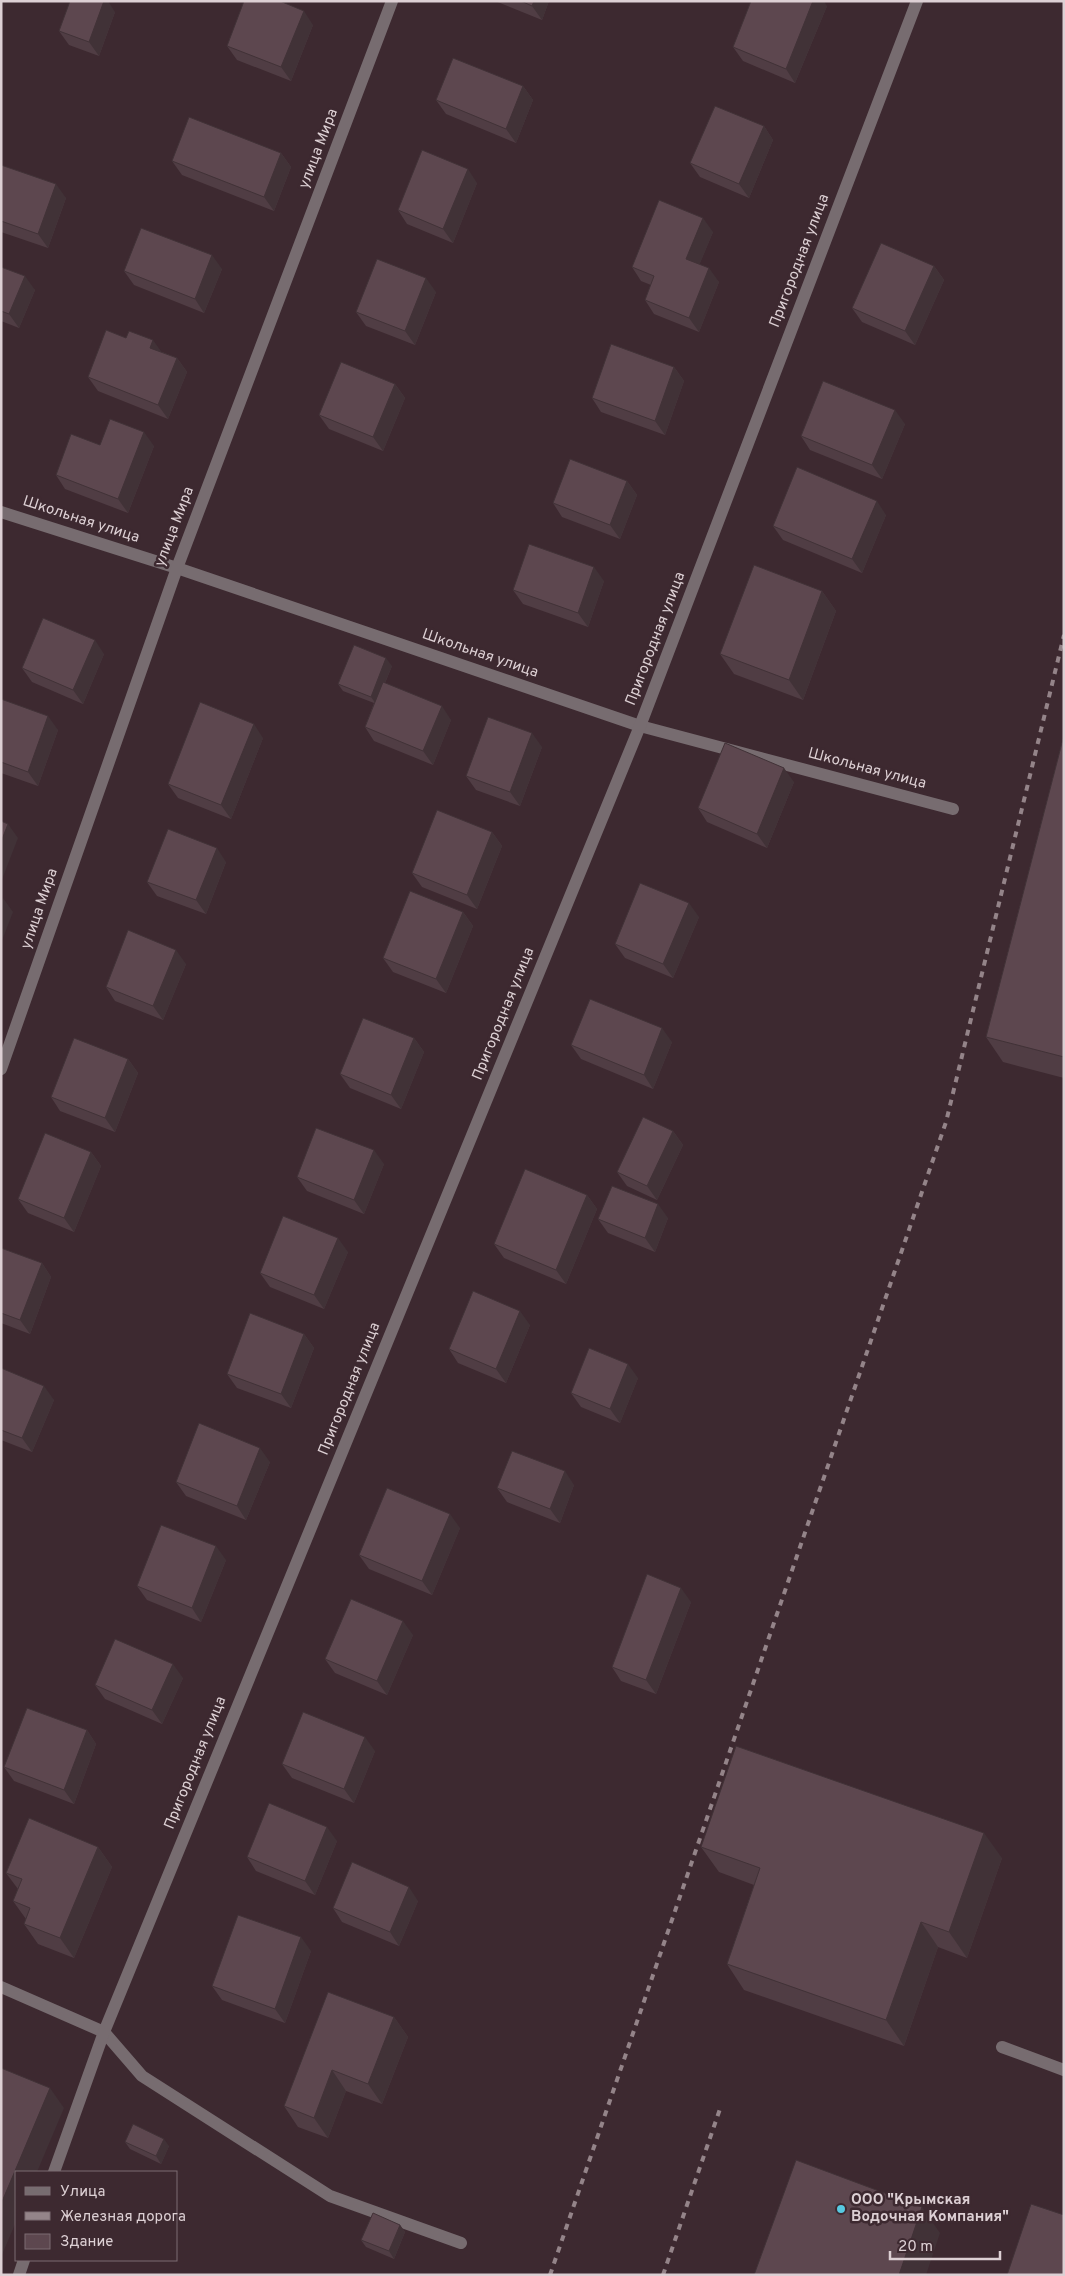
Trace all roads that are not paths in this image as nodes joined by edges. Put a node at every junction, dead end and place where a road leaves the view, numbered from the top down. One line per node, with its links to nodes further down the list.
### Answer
1 (392, 1): 4 (street, улица Мира)
2 (917, 1): 5 (street, Пригородная улица)
3 (1, 512): 4 (street, Школьная улица)
4 (177, 568): 5 (street, Школьная улица); 7 (street, улица Мира)
5 (640, 726): 6 (street, Школьная улица); 9 (street, Пригородная улица)
6 (953, 808)
7 (1, 1069)
8 (1, 1987): 9 (street)
9 (104, 2032): 12 (street, Пригородная улица); 13 (street)
10 (1002, 2047): 11 (street)
11 (1064, 2070)
12 (54, 2171)
13 (461, 2244)
14 (24, 2261): 15 (street)
15 (18, 2275)

